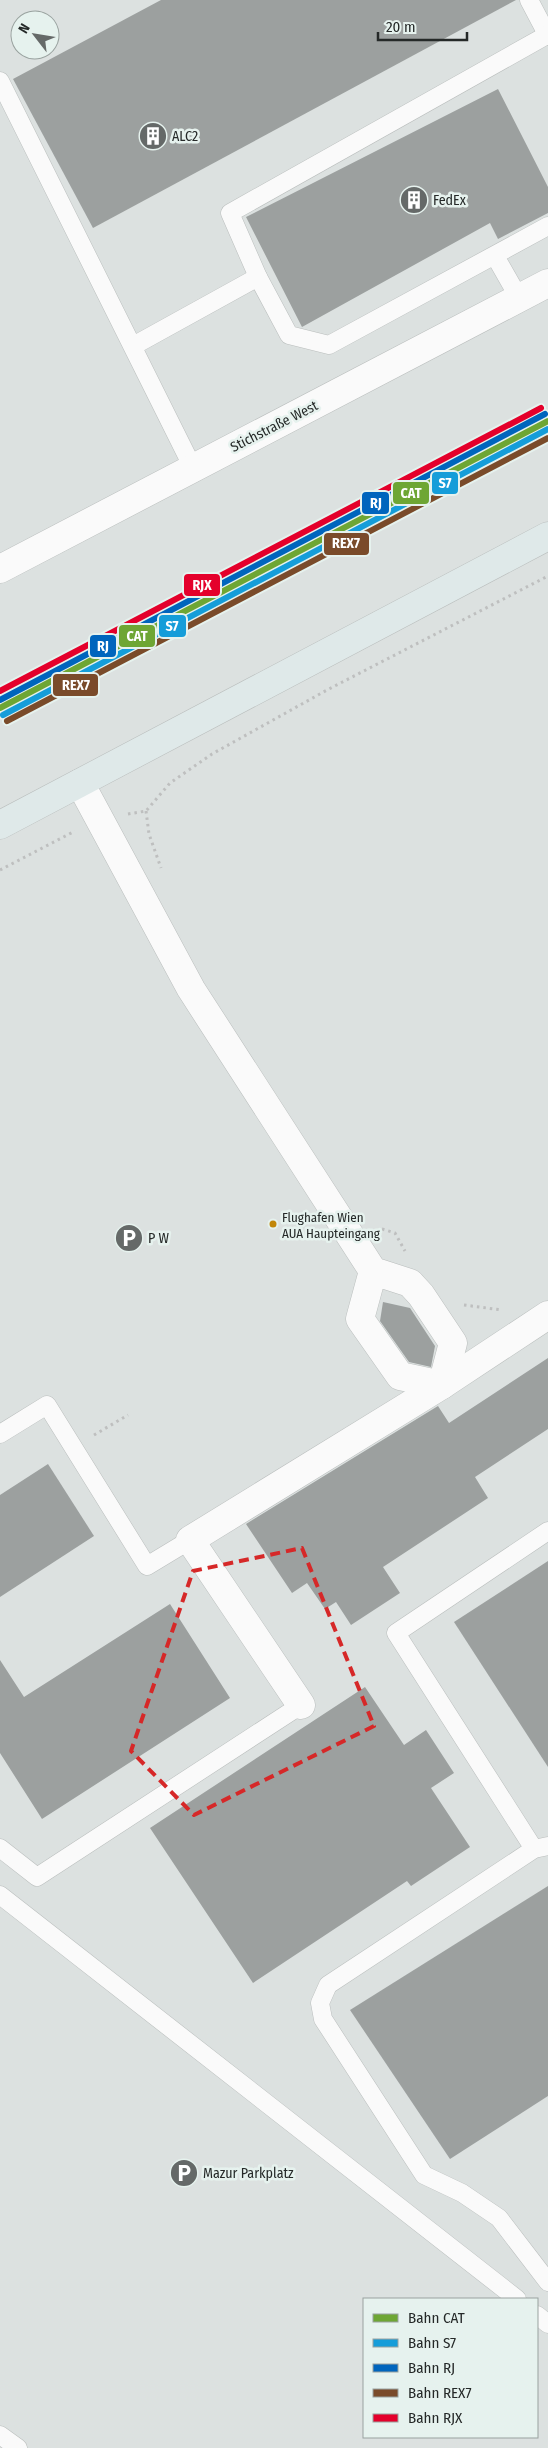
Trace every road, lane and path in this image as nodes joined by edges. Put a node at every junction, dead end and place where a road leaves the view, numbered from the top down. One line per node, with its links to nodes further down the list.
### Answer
1 (529, 0): 2 (lane)
2 (548, 36): 6 (lane)
3 (0, 81): 9 (lane)
4 (548, 226): 5 (lane)
5 (495, 256): 6 (lane); 8 (lane)
6 (258, 277): 9 (lane)
7 (548, 283): 8 (street, Stichstraße West)
8 (519, 298): 10 (street, Stichstraße West)
9 (133, 346): 10 (lane)
10 (193, 468): 12 (street, Stichstraße West)
11 (548, 536): 14 (main road)
12 (0, 569)
13 (548, 576): 15 (path)
14 (80, 783): 15 (street); 16 (main road)
15 (99, 819): 17 (path); 18 (street)
16 (0, 825)
17 (0, 870)
18 (373, 1270): 22 (street); 22 (street)
19 (456, 1304): 20 (path)
20 (509, 1311)
21 (548, 1315): 22 (street)
22 (442, 1385): 27 (street)
23 (128, 1415): 25 (path)
24 (0, 1434): 25 (lane)
25 (73, 1448): 27 (lane)
26 (548, 1531): 30 (lane)
27 (190, 1540): 28 (street)
28 (301, 1705): 29 (lane)
29 (0, 1848)
30 (541, 1848): 32 (lane)
31 (0, 1895): 33 (lane)
32 (548, 2282)
33 (515, 2298)
34 (538, 2316): 35 (lane)
35 (548, 2324)
36 (0, 2435): 37 (lane)
37 (18, 2448)

